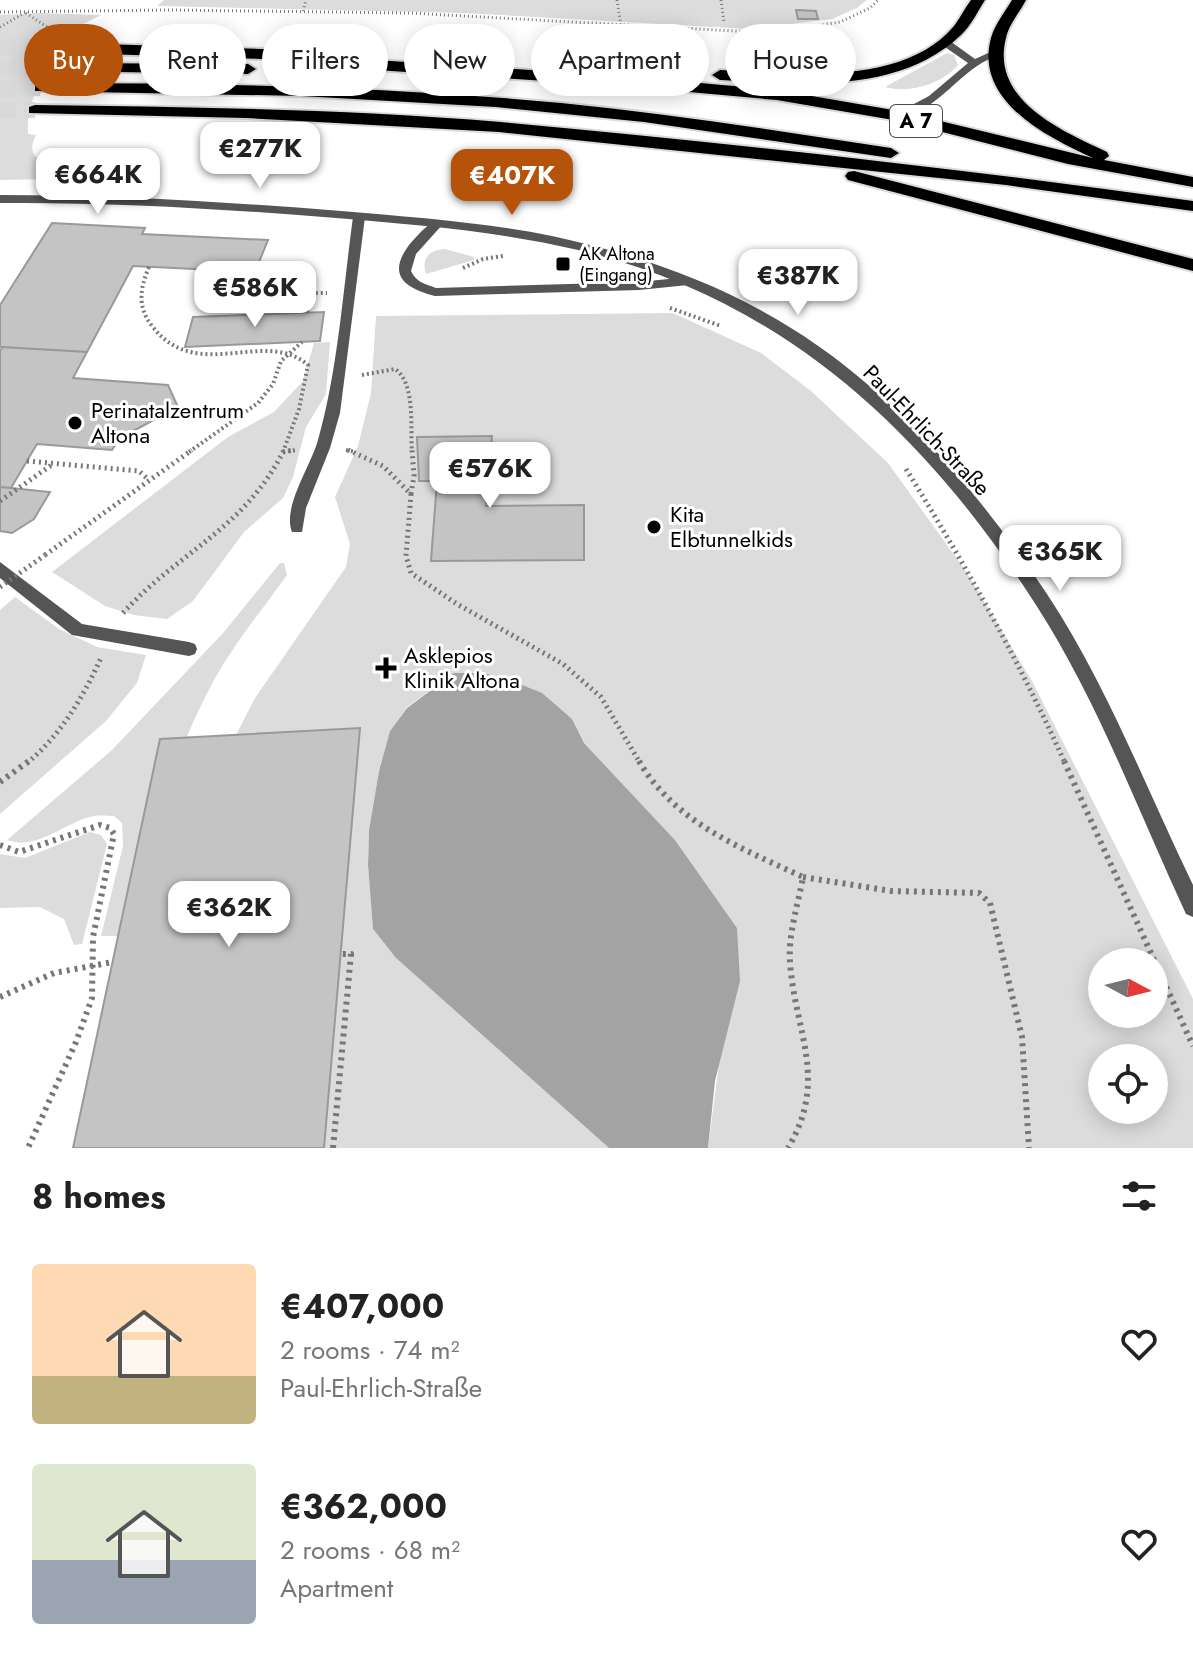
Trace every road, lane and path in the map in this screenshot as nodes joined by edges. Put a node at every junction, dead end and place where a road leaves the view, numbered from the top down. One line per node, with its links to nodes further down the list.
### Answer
1 (306, 0): 7 (path)
2 (617, 0): 13 (path)
3 (721, 0): 10 (path)
4 (878, 0): 15 (path)
5 (978, 0): 16 (highway)
6 (1019, 0): 19 (highway)
7 (303, 11): 9 (path); 12 (path)
8 (0, 12): 9 (path)
9 (26, 12): 11 (path); 14 (path)
10 (724, 22)
11 (43, 24)
12 (591, 24)
13 (621, 24)
14 (0, 27)
15 (709, 31)
16 (946, 43): 20 (street); 24 (highway)
17 (123, 50): 18 (highway, A 7)
18 (262, 53)
19 (995, 53): 20 (street); 31 (highway)
20 (974, 63): 29 (street)
21 (388, 66): 25 (highway, A 7)
22 (123, 68): 23 (highway, A 7)
23 (262, 69)
24 (709, 74)
25 (531, 75)
26 (123, 89): 32 (highway, A 7)
27 (709, 89): 29 (highway, A 7)
28 (35, 110): 30 (highway, A 7)
29 (899, 116): 31 (highway, A 7)
30 (782, 157): 32 (highway, A 7); 38 (highway)
31 (1140, 173): 33 (highway, A 7)
32 (1006, 180): 35 (highway, A 7)
33 (1193, 182)
34 (0, 199): 36 (street, Paul-Ehrlich-Straße)
35 (1193, 206)
36 (359, 217): 37 (street, Paul-Ehrlich-Straße); 43 (street)
37 (437, 224): 40 (street, Paul-Ehrlich-Straße); 40 (street)
38 (1193, 265)
39 (149, 267): 42 (path)
40 (688, 281): 61 (street, Paul-Ehrlich-Straße)
41 (302, 342): 42 (path)
42 (290, 353): 44 (path); 50 (path)
43 (338, 381): 44 (path); 45 (street); 51 (path)
44 (302, 400): 46 (path)
45 (323, 448): 46 (path); 51 (path); 53 (street)
46 (283, 452): 56 (path)
47 (27, 461): 48 (path)
48 (54, 464): 50 (path); 52 (path)
49 (903, 464): 66 (path)
50 (149, 480): 55 (path, bridge)
51 (411, 494): 60 (path)
52 (0, 501)
53 (297, 528)
54 (0, 569): 56 (street)
55 (0, 587)
56 (110, 636): 57 (street); 58 (path)
57 (189, 649)
58 (0, 782)
59 (0, 845): 64 (path)
60 (803, 877): 69 (path); 70 (path)
61 (1193, 907)
62 (341, 954): 68 (path)
63 (113, 962): 64 (path)
64 (92, 968): 65 (path); 67 (path)
65 (0, 997)
66 (1193, 1046)
67 (28, 1148)
68 (333, 1148)
69 (788, 1148)
70 (1029, 1148)

